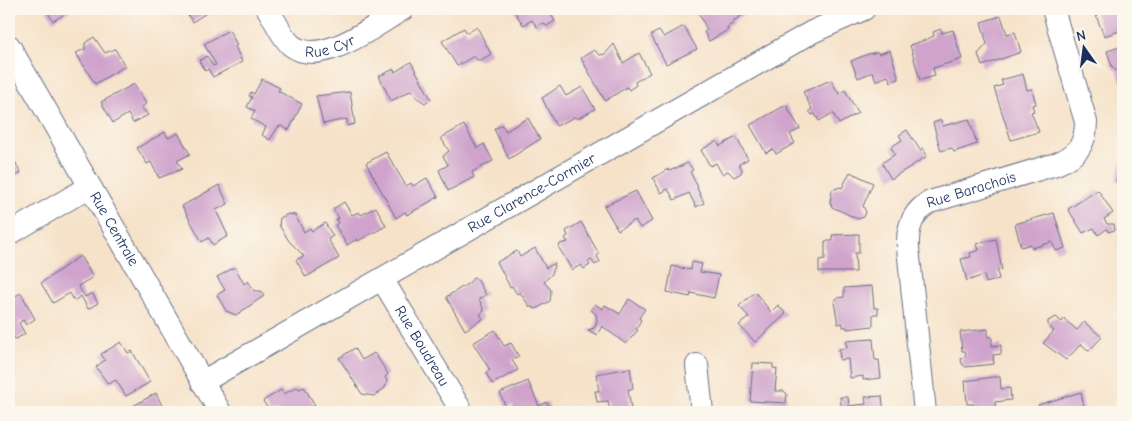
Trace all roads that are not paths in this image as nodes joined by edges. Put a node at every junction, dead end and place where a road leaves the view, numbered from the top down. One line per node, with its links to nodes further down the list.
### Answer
1 (268, 9): 2 (street, Rue Cyr)
2 (403, 9)
3 (864, 9): 8 (street, Rue Clarence-Cormier)
4 (1053, 9): 14 (street, Rue Barachois)
5 (9, 46): 6 (street, Rue Centrale)
6 (89, 188): 7 (street); 10 (street, Rue Centrale)
7 (9, 234)
8 (382, 279): 10 (street, Rue Clarence-Cormier); 12 (street, Rue Boudreau)
9 (697, 365): 13 (street)
10 (202, 382): 11 (street, Rue Centrale)
11 (220, 412)
12 (462, 412)
13 (702, 412)
14 (925, 412)

